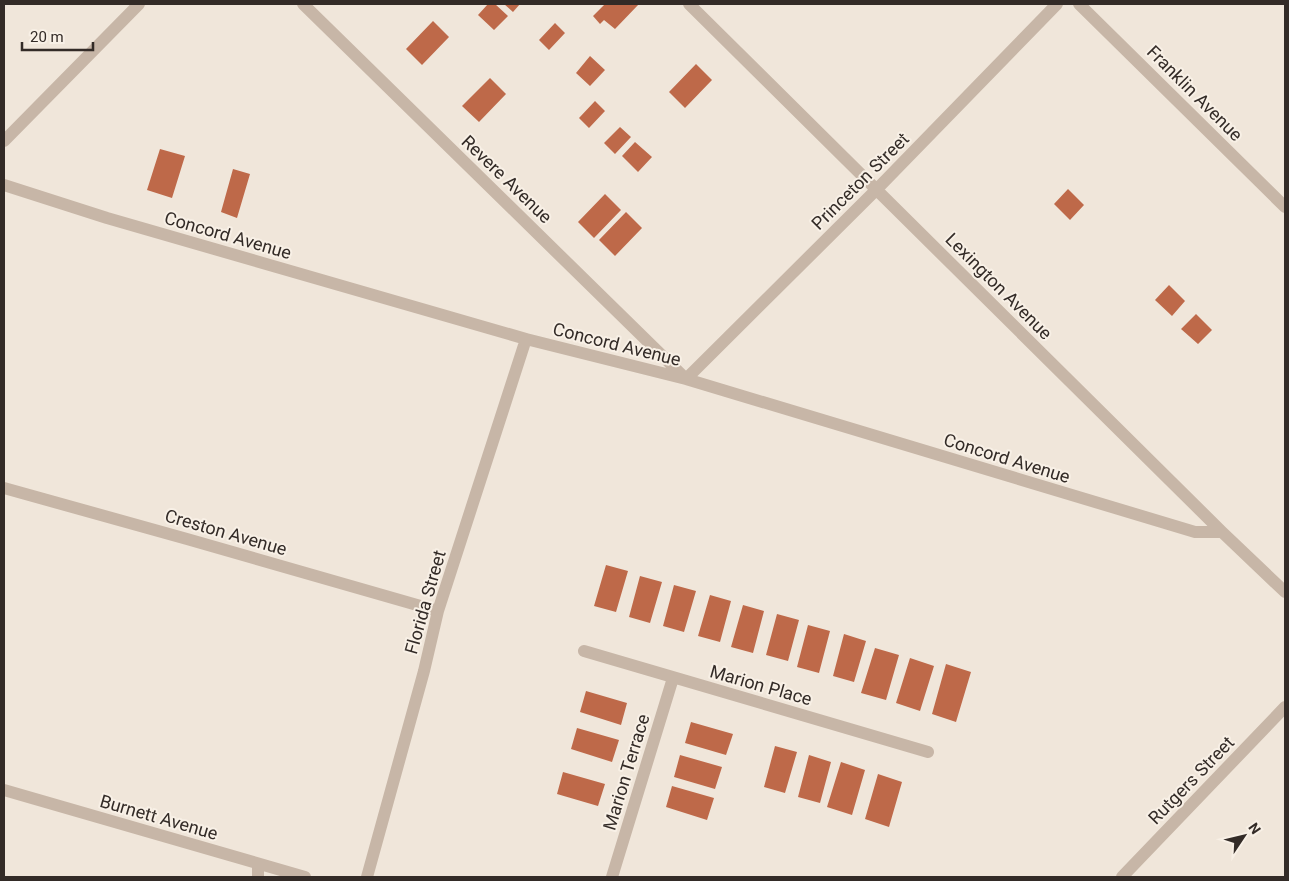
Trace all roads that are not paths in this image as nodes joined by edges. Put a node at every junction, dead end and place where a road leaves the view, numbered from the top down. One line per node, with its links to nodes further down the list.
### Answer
1 (139, 4): 6 (street)
2 (303, 4): 11 (street, Revere Avenue)
3 (689, 4): 8 (street, Lexington Avenue)
4 (1057, 4): 8 (street, Princeton Street)
5 (1079, 4): 9 (street, Franklin Avenue)
6 (4, 141)
7 (4, 185): 10 (street, Concord Avenue)
8 (877, 189): 11 (street, Princeton Street); 13 (street, Lexington Avenue)
9 (1285, 207)
10 (526, 339): 11 (street, Concord Avenue); 15 (street, Florida Street)
11 (686, 380): 13 (street, Concord Avenue)
12 (4, 488): 15 (street, Creston Avenue)
13 (1222, 532): 14 (street, Lexington Avenue)
14 (1285, 592)
15 (438, 611): 23 (street, Florida Street)
16 (584, 652): 17 (street, Marion Place)
17 (673, 678): 19 (street, Marion Place); 24 (street, Marion Terrace)
18 (1285, 707): 25 (street, Rutgers Street)
19 (928, 752)
20 (4, 790): 21 (street, Burnett Avenue)
21 (258, 871): 22 (street, Burnett Avenue)
22 (305, 877)
23 (367, 877)
24 (612, 877)
25 (1122, 877)

